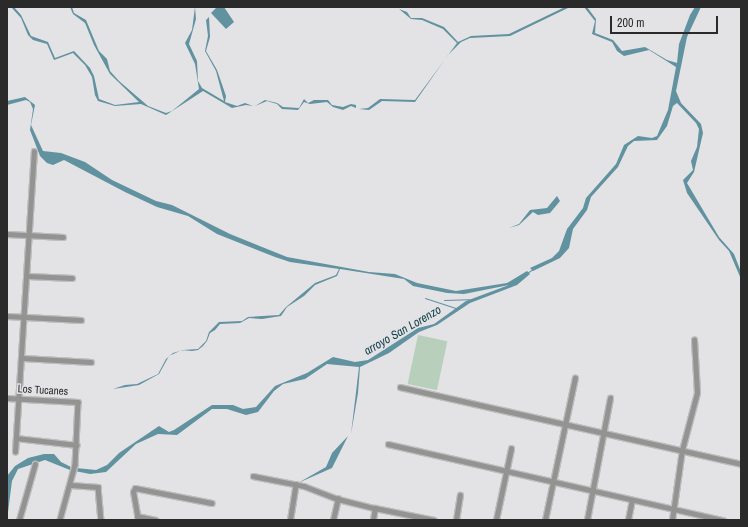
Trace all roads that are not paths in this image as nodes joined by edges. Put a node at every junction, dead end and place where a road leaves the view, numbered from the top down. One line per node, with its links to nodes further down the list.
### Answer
1 (34, 152): 3 (street)
2 (7, 234): 3 (street)
3 (31, 235): 4 (street); 5 (street)
4 (63, 237)
5 (28, 276): 6 (street); 8 (street)
6 (72, 278)
7 (7, 316): 8 (street)
8 (25, 317): 9 (street); 11 (street)
9 (82, 320)
10 (694, 340): 24 (street)
11 (23, 358): 12 (street); 16 (street)
12 (91, 362)
13 (575, 378): 18 (street)
14 (400, 387): 18 (street)
15 (7, 398): 16 (street, Los Tucanes)
16 (20, 398): 20 (street); 22 (street, Los Tucanes)
17 (610, 398): 19 (street)
18 (565, 424): 19 (street); 30 (street)
19 (605, 432): 24 (street); 33 (street)
20 (16, 438): 22 (street); 25 (street)
21 (388, 444): 28 (street)
22 (76, 445): 32 (street)
23 (511, 449): 28 (street)
24 (682, 450): 27 (street); 39 (street)
25 (15, 452)
26 (34, 464): 42 (street)
27 (741, 464)
28 (506, 471): 30 (street); 51 (street)
29 (253, 476): 31 (street)
30 (552, 482): 33 (street); 52 (street)
31 (296, 484): 35 (street); 46 (street)
32 (71, 485): 43 (street); 44 (street)
33 (593, 493): 36 (street); 53 (street)
34 (460, 495): 50 (street)
35 (338, 499): 38 (street); 47 (street)
36 (632, 500): 39 (street); 54 (street)
37 (212, 503): 40 (street)
38 (375, 508): 48 (street); 49 (street)
39 (674, 509): 41 (street); 55 (street)
40 (137, 518): 45 (street)
41 (712, 518): 56 (street)
42 (20, 520)
43 (60, 520)
44 (101, 520)
45 (156, 520)
46 (290, 520)
47 (333, 520)
48 (373, 520)
49 (434, 520)
50 (456, 520)
51 (496, 520)
52 (545, 520)
53 (587, 520)
54 (628, 520)
55 (672, 520)
56 (723, 520)

